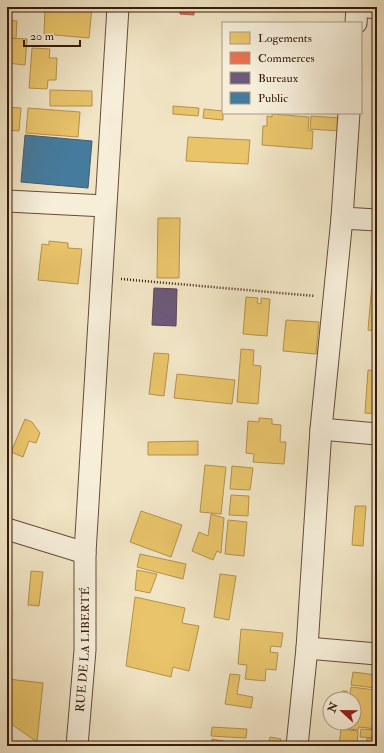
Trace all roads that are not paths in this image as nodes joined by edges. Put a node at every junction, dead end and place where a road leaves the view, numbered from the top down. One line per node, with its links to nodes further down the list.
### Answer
1 (118, 7): 8 (street, RUE DE LA LIBERTÉ)
2 (357, 7): 5 (street)
3 (369, 7): 4 (street)
4 (377, 8)
5 (356, 22)
6 (349, 114): 9 (street)
7 (7, 201): 8 (street)
8 (105, 206): 14 (street, RUE DE LA LIBERTÉ)
9 (342, 218): 10 (street); 11 (street)
10 (377, 220)
11 (321, 429): 12 (street); 15 (street)
12 (377, 434)
13 (7, 529): 14 (street)
14 (85, 553): 17 (street, RUE DE LA LIBERTÉ)
15 (307, 648): 16 (street); 18 (street)
16 (377, 654)
17 (77, 746)
18 (297, 746)

